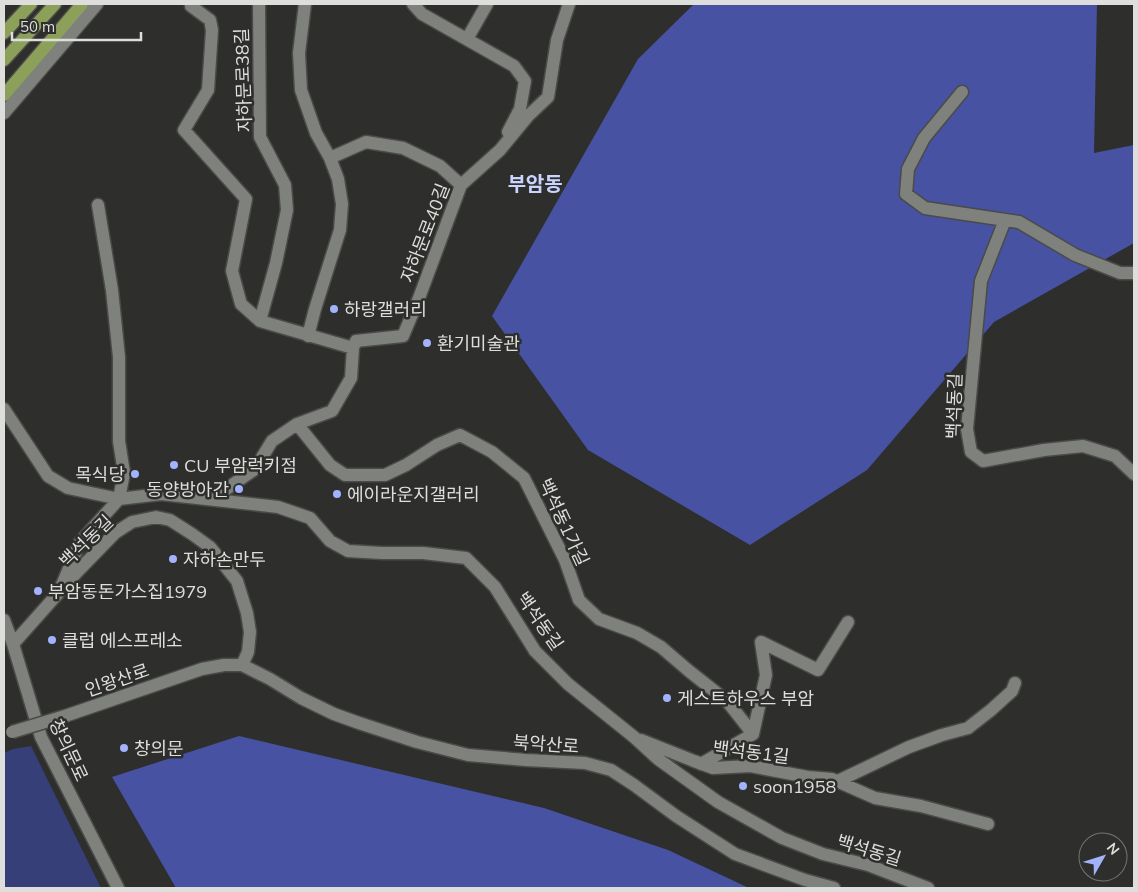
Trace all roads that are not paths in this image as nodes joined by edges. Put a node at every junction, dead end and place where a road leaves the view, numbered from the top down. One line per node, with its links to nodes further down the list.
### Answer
1 (31, 4): 11 (main road)
2 (55, 4): 13 (main road)
3 (82, 4): 15 (main road)
4 (97, 4): 16 (street)
5 (190, 4): 23 (street)
6 (259, 4): 23 (street, 자하문로38길)
7 (305, 4): 18 (street)
8 (413, 4): 12 (street, 자하문로40길)
9 (487, 4): 12 (street)
10 (569, 4): 17 (street, 자하문로40길)
11 (4, 33)
12 (468, 39): 17 (street, 자하문로40길)
13 (4, 60)
14 (962, 92): 21 (street)
15 (4, 95)
16 (4, 113)
17 (500, 150): 19 (street, 자하문로40길)
18 (330, 158): 19 (street); 24 (street)
19 (460, 185): 25 (street, 자하문로40길)
20 (98, 205): 29 (street, 백석동길)
21 (1005, 220): 22 (street); 28 (street, 백석동길)
22 (1134, 273)
23 (260, 322): 24 (street)
24 (308, 336): 25 (street)
25 (353, 348): 27 (street)
26 (4, 409): 29 (street)
27 (296, 424): 30 (street); 38 (street, 백석동1가길)
28 (1134, 474)
29 (119, 499): 30 (street, 백석동길); 31 (street, 백석동길)
30 (212, 499): 39 (street, 백석동길)
31 (59, 592): 34 (street, 백석동길); 35 (street, 백석동길)
32 (4, 620): 34 (street, 창의문로)
33 (848, 622): 38 (street)
34 (13, 644): 43 (street, 창의문로)
35 (242, 665): 37 (street, 인왕산로, bridge); 44 (street, 북악산로)
36 (1015, 683): 41 (street)
37 (8, 733)
38 (753, 734): 40 (street)
39 (634, 737): 40 (street, 백석동1길); 45 (street, 백석동길)
40 (701, 764): 41 (street, 백석동1길)
41 (838, 781): 42 (street, 백석동1길)
42 (988, 824)
43 (118, 888)
44 (834, 888)
45 (928, 888)

